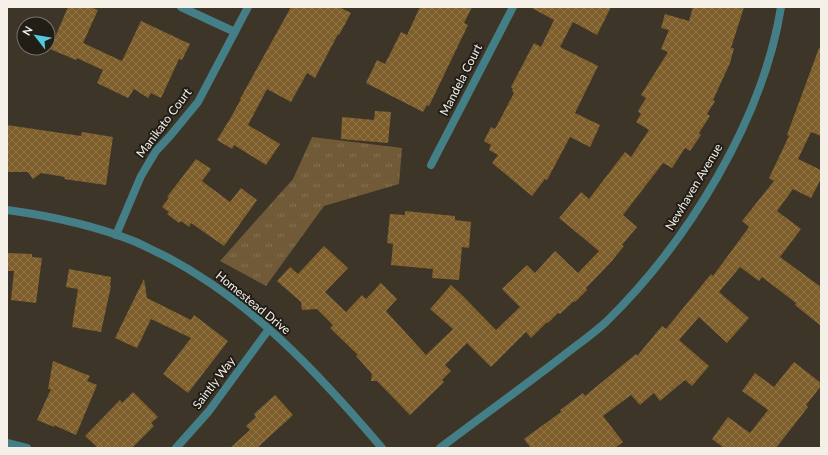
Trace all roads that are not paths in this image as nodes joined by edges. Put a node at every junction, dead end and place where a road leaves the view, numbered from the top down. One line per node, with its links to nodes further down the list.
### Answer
1 (181, 7): 5 (street)
2 (248, 7): 5 (street, Manikato Court)
3 (513, 7): 6 (street, Mandela Court)
4 (781, 7): 14 (street, Newhaven Avenue)
5 (235, 32): 8 (street, Manikato Court)
6 (431, 165)
7 (7, 210): 8 (street, Homestead Drive)
8 (116, 235): 9 (street, Homestead Drive)
9 (269, 330): 12 (street, Saintly Way); 13 (street, Homestead Drive)
10 (7, 443): 11 (street)
11 (28, 448)
12 (176, 448)
13 (382, 448)
14 (440, 448)

